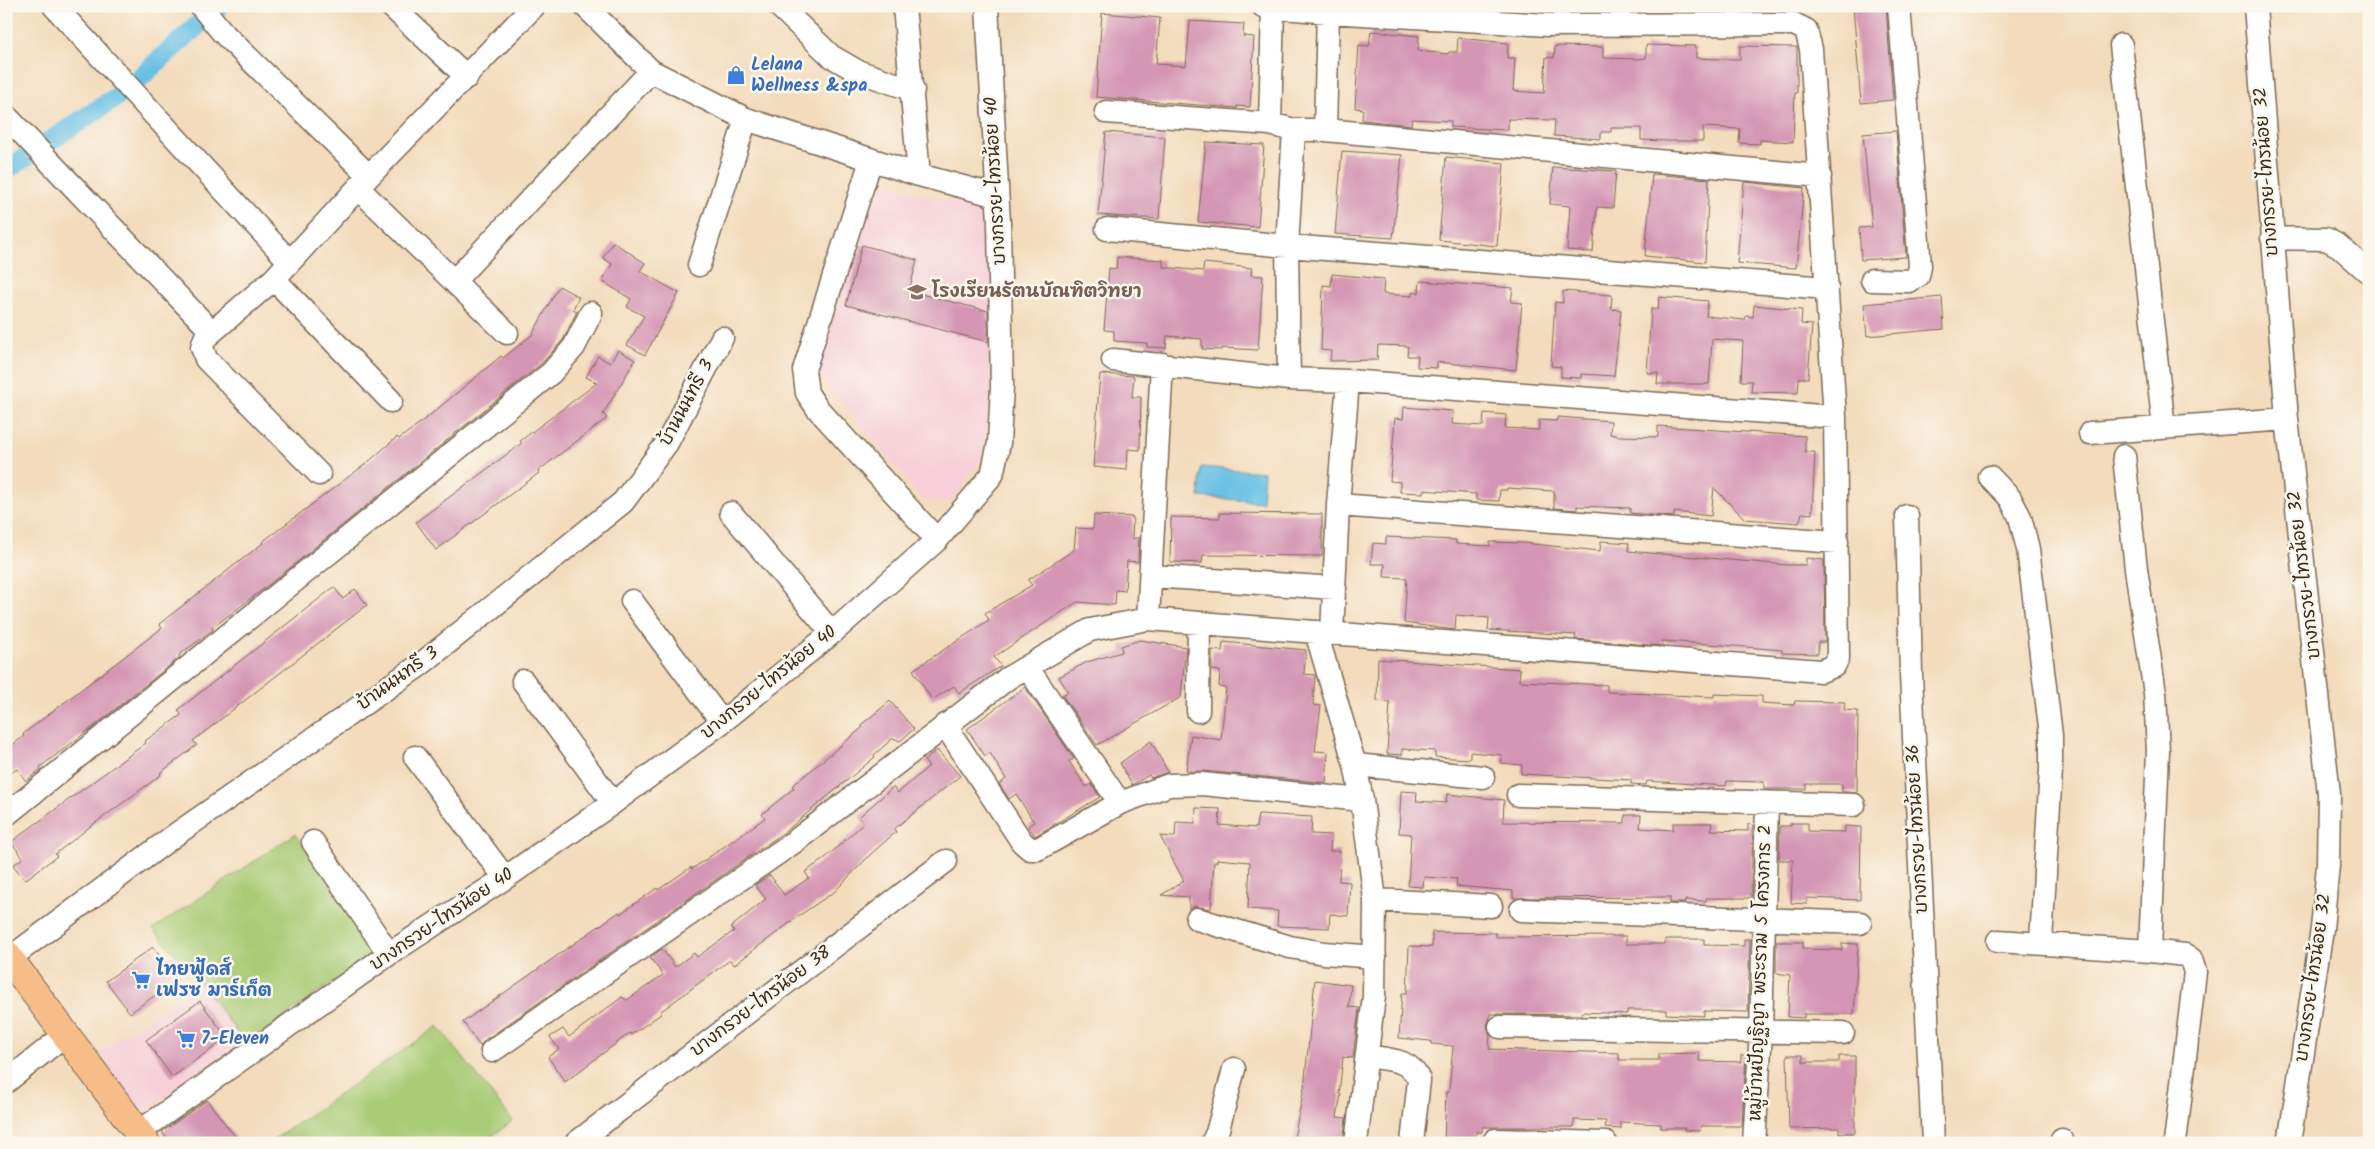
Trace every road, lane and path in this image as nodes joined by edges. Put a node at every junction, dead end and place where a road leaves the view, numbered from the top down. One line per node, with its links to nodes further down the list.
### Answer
1 (54, 6): 32 (street)
2 (201, 6): 27 (street)
3 (391, 6): 16 (street)
4 (534, 6): 16 (street)
5 (585, 6): 15 (street)
6 (778, 6): 17 (street)
7 (904, 6): 17 (street)
8 (987, 6): 28 (street, บางกรวย-ไทรน้อย 40)
9 (1263, 6): 12 (street)
10 (1899, 6): 37 (street)
11 (2255, 6): 30 (street, บางกรวย-ไทรน้อย 32)
12 (1273, 7): 13 (street); 21 (street)
13 (1328, 12): 23 (street); 26 (street)
14 (2121, 45): 50 (street)
15 (652, 70): 20 (street); 36 (street)
16 (467, 77): 27 (street)
17 (913, 90): 25 (street)
18 (1106, 112): 21 (street)
19 (6, 116): 40 (street)
20 (746, 119): 24 (street); 33 (street)
21 (1270, 124): 22 (street)
22 (1294, 130): 23 (street); 31 (street)
23 (1325, 130): 26 (street)
24 (871, 160): 25 (street); 58 (street)
25 (919, 175): 28 (street)
26 (1820, 176): 38 (street)
27 (364, 183): 32 (street); 36 (street)
28 (997, 196): 58 (street, บางกรวย-ไทรน้อย 40)
29 (1107, 229): 31 (street)
30 (2272, 238): 34 (street); 49 (street, บางกรวย-ไทรน้อย 32)
31 (1287, 246): 38 (street); 45 (street)
32 (288, 261): 35 (street)
33 (699, 265)
34 (2366, 271)
35 (274, 279): 40 (street); 47 (street)
36 (455, 280): 41 (street)
37 (1872, 280)
38 (1827, 288): 48 (street)
39 (591, 313): 81 (street)
40 (212, 332): 53 (street)
41 (507, 333)
42 (722, 338): 96 (street, บ้านนนทรี 3)
43 (1113, 360): 44 (street)
44 (1162, 364): 45 (street); 60 (street)
45 (1288, 379): 46 (street)
46 (1348, 381): 48 (street); 55 (street)
47 (391, 401)
48 (1835, 417): 59 (street)
49 (2287, 419): 50 (street); 115 (street, บางกรวย-ไทรน้อย 32)
50 (2164, 428): 51 (street)
51 (2090, 434)
52 (2124, 456): 93 (street)
53 (319, 474)
54 (1990, 477): 92 (street)
55 (1338, 505): 59 (street); 61 (street)
56 (731, 513): 65 (street)
57 (1907, 516): 113 (street, บางกรวย-ไทรน้อย 36)
58 (937, 540): 65 (street, บางกรวย-ไทรน้อย 40)
59 (1837, 542): 66 (street)
60 (1151, 576): 61 (street); 63 (street)
61 (1334, 588): 66 (street)
62 (632, 601): 70 (street)
63 (1148, 619): 64 (street); 67 (street)
64 (1200, 624): 66 (street); 69 (street)
65 (832, 633): 70 (street, บางกรวย-ไทรน้อย 40)
66 (1324, 633): 73 (street)
67 (1027, 667): 71 (street); 78 (street)
68 (523, 681): 77 (street)
69 (1198, 711)
70 (722, 722): 77 (street, บางกรวย-ไทรน้อย 40)
71 (945, 725): 78 (street); 101 (street)
72 (415, 757): 84 (street)
73 (1355, 765): 74 (street); 76 (street)
74 (1483, 777)
75 (1518, 795): 79 (street)
76 (1362, 800): 78 (street); 85 (street)
77 (614, 803): 84 (street, บางกรวย-ไทรน้อย 40)
78 (1120, 803)
79 (1768, 803): 80 (street); 89 (street, หมู่บ้านปัญฐิญา พระราม 5 โครงการ 2)
80 (1854, 805)
81 (6, 815)
82 (313, 842): 94 (street)
83 (946, 861): 107 (street, บางกรวย-ไทรน้อย 38)
84 (505, 878): 94 (street, บางกรวย-ไทรน้อย 40)
85 (1375, 900): 86 (street); 95 (street)
86 (1491, 906)
87 (1521, 910): 89 (street)
88 (1197, 919): 95 (street)
89 (1765, 920): 90 (street); 98 (street, หมู่บ้านปัญฐิญา พระราม 5 โครงการ 2)
90 (1860, 923)
91 (1998, 941): 92 (street)
92 (2041, 942): 93 (street)
93 (2150, 951): 114 (street)
94 (389, 954): 105 (street, บางกรวย-ไทรน้อย 40)
95 (1375, 957): 102 (street)
96 (7, 958): 100 (main road)
97 (1500, 1027): 98 (street)
98 (1761, 1032): 99 (street); 112 (street, หมู่บ้านปัญฐิญา พระราม 5 โครงการ 2)
99 (1843, 1033)
100 (66, 1034): 104 (street); 105 (main road)
101 (492, 1051)
102 (1367, 1056): 109 (street); 110 (street)
103 (1234, 1069): 108 (street)
104 (6, 1082)
105 (142, 1138)
106 (1495, 1140): 111 (street)
107 (576, 1143)
108 (1212, 1143)
109 (1356, 1143)
110 (1412, 1143)
111 (1606, 1143)
112 (1754, 1143)
113 (1933, 1143)
114 (2175, 1143)
115 (2289, 1143)

